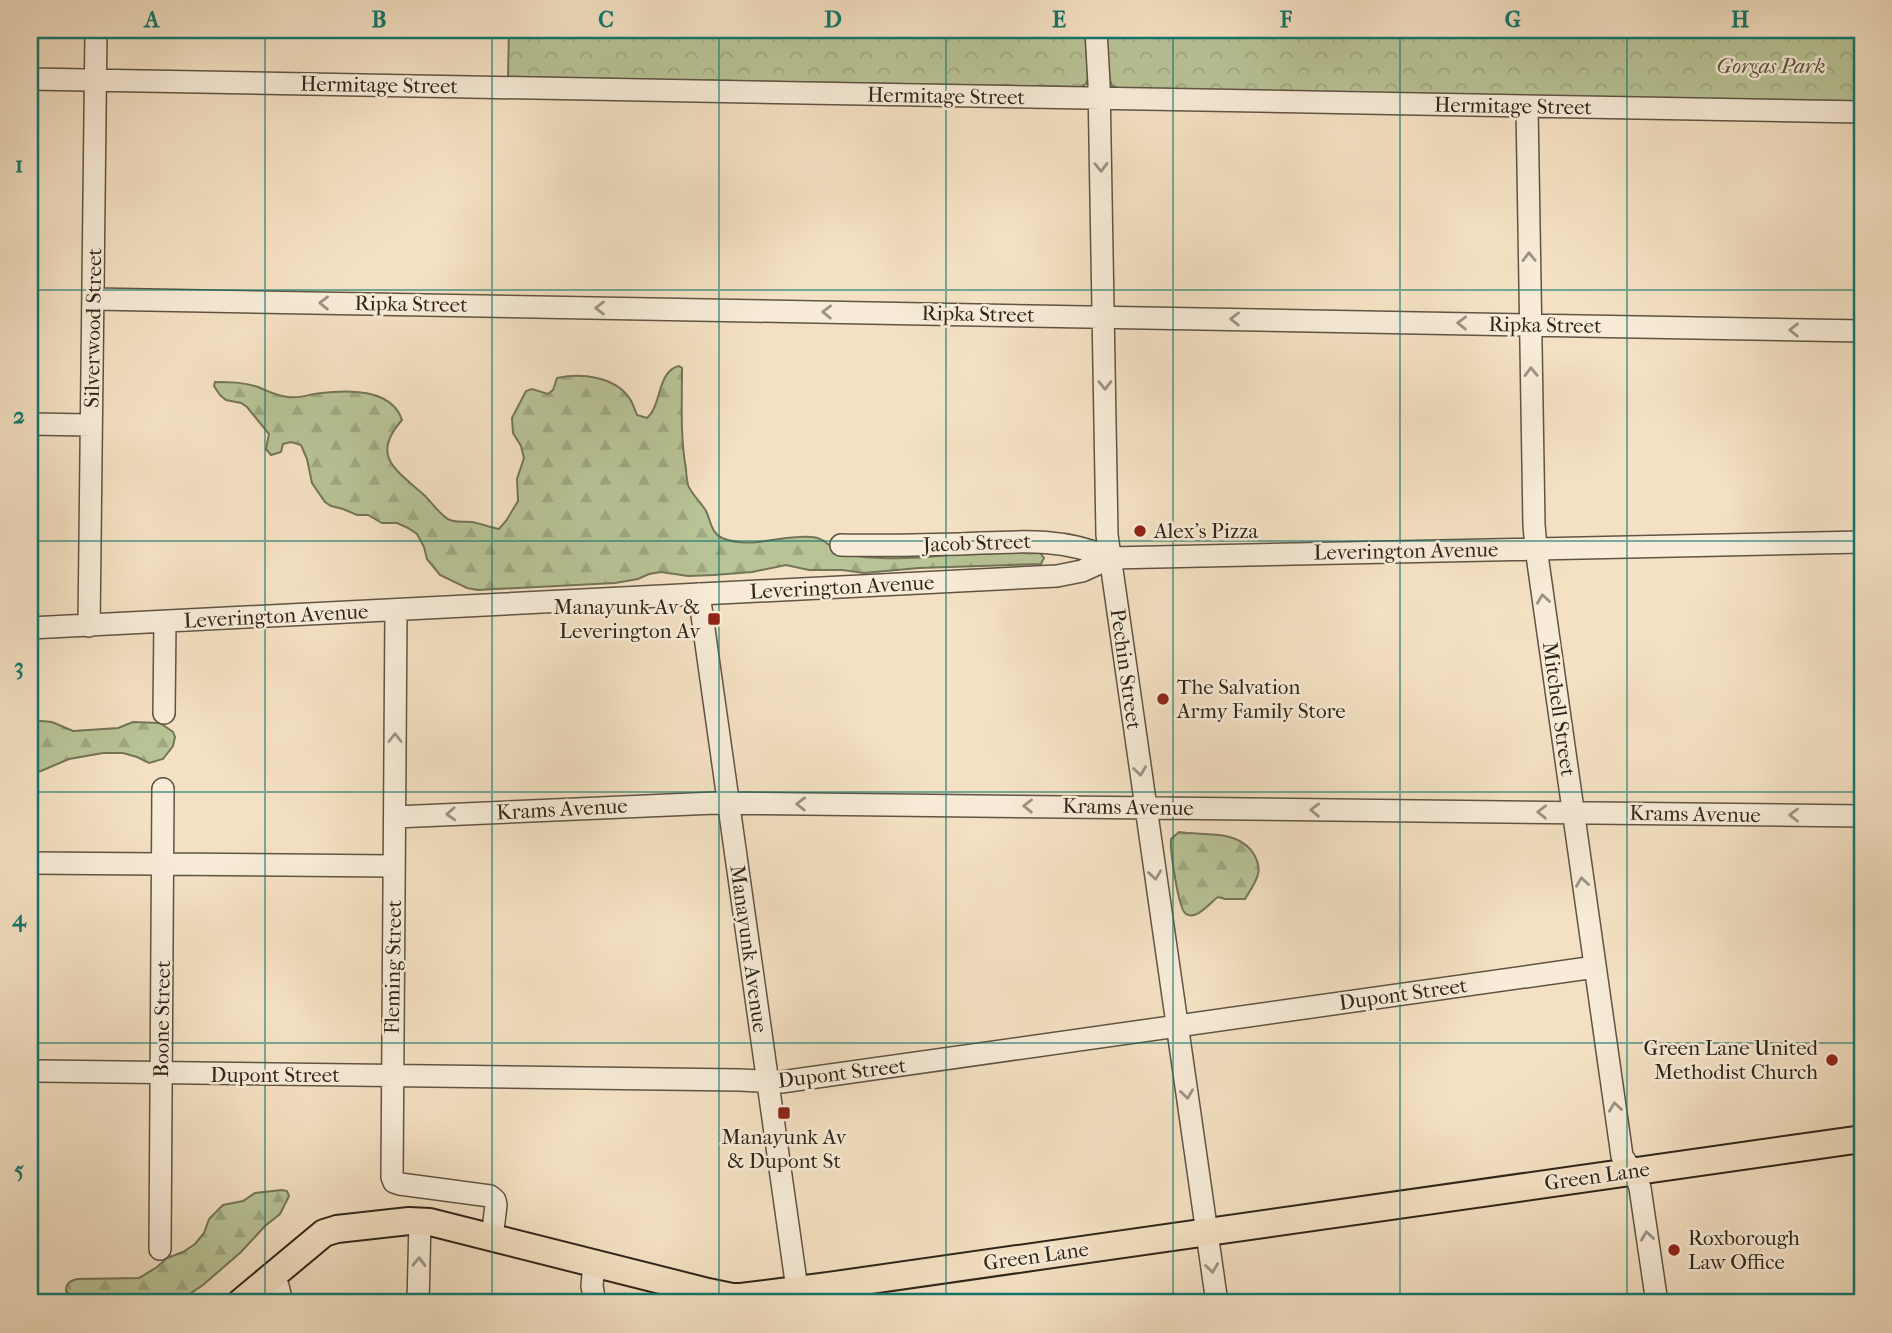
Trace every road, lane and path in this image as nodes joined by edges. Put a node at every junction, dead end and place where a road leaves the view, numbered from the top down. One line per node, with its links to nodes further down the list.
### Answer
1 (96, 30): 4 (street, Silverwood Street)
2 (1096, 30): 5 (street, Pechin Street)
3 (30, 79): 4 (street, Hermitage Street)
4 (96, 80): 5 (street, Hermitage Street); 8 (street, Silverwood Street)
5 (1100, 99): 6 (street, Hermitage Street); 9 (street, Pechin Street, one-way to 9)
6 (1527, 106): 7 (street, Hermitage Street); 10 (street, Mitchell Street, one-way to 6)
7 (1862, 113)
8 (94, 299): 9 (street, Ripka Street, one-way to 8); 13 (street, Silverwood Street)
9 (1104, 317): 10 (street, Ripka Street, one-way to 9); 17 (street, Pechin Street, one-way to 17)
10 (1531, 325): 11 (street, Ripka Street, one-way to 10); 16 (street, Mitchell Street, one-way to 10)
11 (1862, 331)
12 (30, 424): 13 (street)
13 (91, 425): 21 (street, Silverwood Street)
14 (1862, 542): 16 (street, Leverington Avenue)
15 (841, 545): 17 (street, Jacob Street)
16 (1536, 548): 17 (street, Leverington Avenue); 27 (street, Mitchell Street, one-way to 16)
17 (1110, 558): 18 (street, Leverington Avenue); 26 (street, Pechin Street, one-way to 26)
18 (699, 594): 19 (street, Leverington Avenue); 25 (street, Manayunk Avenue)
19 (396, 610): 20 (street, Leverington Avenue); 29 (street, Fleming Street, one-way to 19)
20 (165, 622): 21 (street, Leverington Avenue); 23 (street)
21 (89, 626): 22 (street, Leverington Avenue)
22 (30, 628)
23 (164, 713)
24 (163, 789): 31 (street, Boone Street)
25 (728, 803): 26 (street, Krams Avenue, one-way to 25); 29 (street, Krams Avenue, one-way to 29); 38 (street, Manayunk Avenue)
26 (1146, 808): 27 (street, Krams Avenue, one-way to 26); 34 (street, Pechin Street, one-way to 34)
27 (1573, 812): 28 (street, Krams Avenue, one-way to 27); 33 (street, Mitchell Street, one-way to 27)
28 (1862, 816)
29 (395, 817): 32 (street, Fleming Street)
30 (30, 863): 31 (street)
31 (163, 865): 32 (street); 36 (street, Boone Street)
32 (394, 866): 37 (street, Fleming Street)
33 (1595, 967): 34 (street, Dupont Street); 40 (street, Mitchell Street, one-way to 33)
34 (1177, 1026): 38 (street, Dupont Street); 42 (street, Pechin Street, one-way to 42)
35 (40, 1072): 36 (street, Dupont Street)
36 (162, 1074): 37 (street, Dupont Street); 44 (street, Boone Street)
37 (392, 1076): 38 (street, Dupont Street); 43 (street, Fleming Street)
38 (768, 1082): 47 (street, Manayunk Avenue)
39 (1862, 1139): 40 (main road, Green Lane)
40 (1632, 1171): 42 (main road, Green Lane); 53 (street, Mitchell Street, one-way to 40)
41 (420, 1221): 43 (main road, Green Lane); 46 (main road, Green Lane); 50 (street, one-way to 41)
42 (1207, 1232): 47 (main road, Green Lane); 52 (street, Pechin Street, one-way to 52)
43 (492, 1238): 45 (main road, Green Lane)
44 (160, 1249)
45 (594, 1263): 47 (main road, Green Lane); 51 (street)
46 (271, 1277): 48 (main road, Green Lane); 49 (street)
47 (799, 1297)
48 (240, 1303)
49 (282, 1303)
50 (418, 1303)
51 (595, 1303)
52 (1217, 1303)
53 (1657, 1303)

